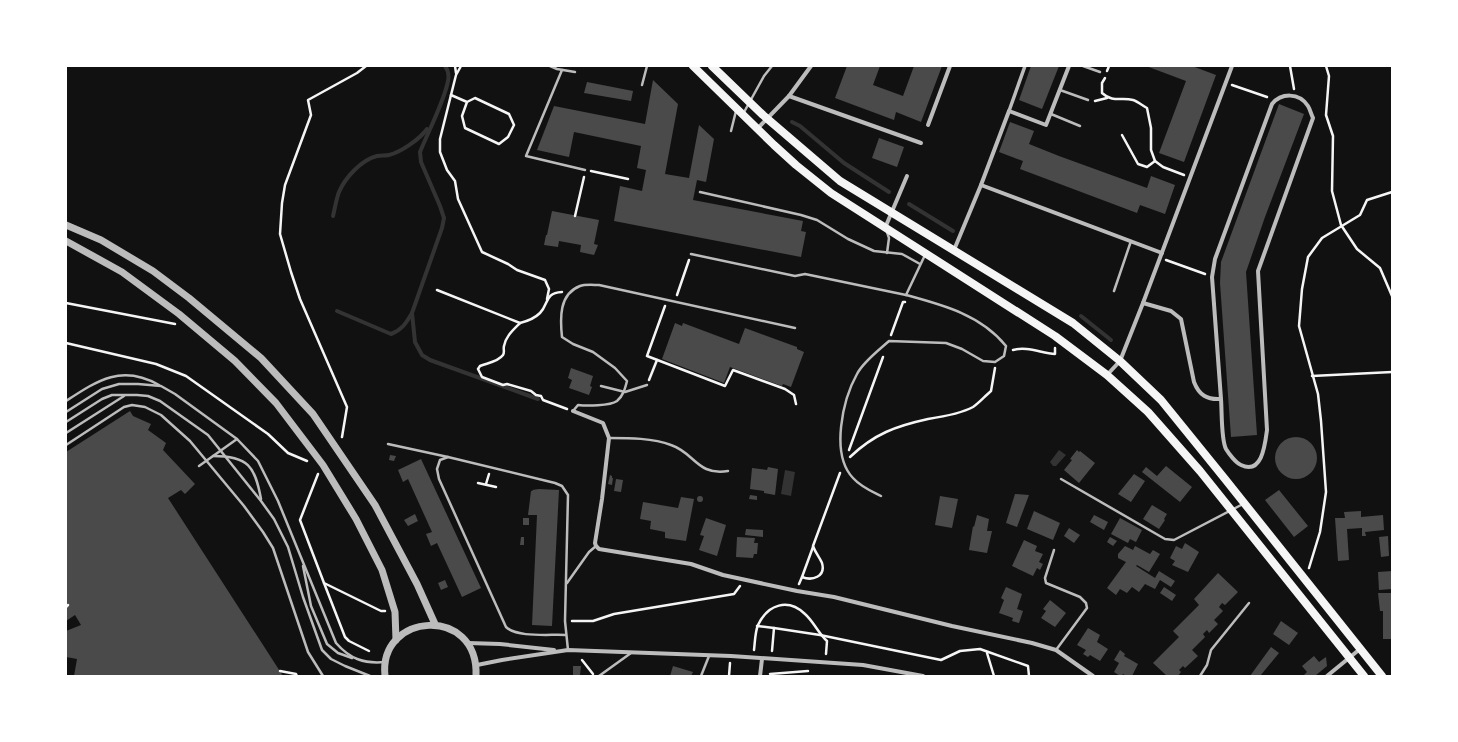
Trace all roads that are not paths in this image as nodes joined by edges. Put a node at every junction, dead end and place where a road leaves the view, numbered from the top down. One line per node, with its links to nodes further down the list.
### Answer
1 (550, 66): 12 (lane)
2 (647, 66): 15 (lane)
3 (692, 66): 20 (main road)
4 (712, 66): 19 (main road)
5 (772, 66): 19 (lane)
6 (811, 66): 17 (street)
7 (950, 66): 25 (street)
8 (1025, 66): 21 (street)
9 (1069, 66): 16 (street)
10 (1083, 66): 14 (lane)
11 (1232, 66): 42 (street)
12 (562, 70): 13 (lane); 30 (lane)
13 (575, 72)
14 (1100, 72)
15 (642, 85)
16 (1060, 89): 18 (lane); 22 (street)
17 (788, 96): 24 (street); 29 (street)
18 (1088, 100)
19 (749, 102): 23 (lane); 24 (main road)
20 (736, 109): 23 (main road); 28 (lane)
21 (1009, 111): 22 (street); 32 (street)
22 (1051, 114): 26 (lane)
23 (743, 115): 27 (main road)
24 (768, 119): 27 (street); 34 (main road)
25 (928, 124)
26 (1080, 126)
27 (757, 129): 36 (main road)
28 (731, 131)
29 (921, 143)
30 (585, 170)
31 (908, 176): 34 (street)
32 (981, 184): 38 (street); 39 (street)
33 (700, 192): 40 (lane)
34 (892, 213): 36 (street); 39 (main road)
35 (66, 224): 83 (street)
36 (885, 228): 40 (lane); 41 (main road)
37 (66, 241): 85 (street)
38 (1131, 241): 42 (street); 45 (lane)
39 (954, 250): 49 (main road)
40 (887, 253): 44 (lane)
41 (926, 253): 44 (lane); 50 (main road)
42 (1162, 253): 47 (street)
43 (691, 254): 46 (lane)
44 (920, 264): 46 (lane)
45 (1114, 290)
46 (906, 295): 74 (lane)
47 (1144, 303): 49 (street); 56 (street)
48 (795, 328): 54 (lane)
49 (1120, 361): 50 (street); 76 (main road)
50 (1107, 375): 77 (main road)
51 (646, 385): 54 (lane)
52 (161, 386): 57 (lane); 59 (lane); 63 (lane)
53 (601, 386): 54 (lane)
54 (624, 392): 58 (lane)
55 (125, 395): 60 (lane); 61 (lane); 66 (lane)
56 (1221, 400): 56 (street)
57 (66, 401)
58 (573, 411): 62 (street)
59 (66, 412)
60 (66, 422)
61 (66, 433)
62 (609, 438): 72 (lane); 78 (street)
63 (237, 439): 66 (lane); 80 (lane)
64 (388, 444): 69 (lane)
65 (66, 445): 70 (lane)
66 (220, 450): 67 (lane); 68 (lane)
67 (213, 456): 68 (lane); 70 (lane)
68 (225, 456): 75 (lane); 75 (lane)
69 (448, 457): 81 (lane); 84 (lane)
70 (207, 460): 71 (lane); 99 (lane)
71 (199, 466)
72 (728, 471)
73 (1061, 479): 77 (lane)
74 (881, 496)
75 (261, 501): 100 (lane)
76 (1244, 503): 77 (lane); 87 (main road)
77 (1231, 510): 93 (main road)
78 (596, 546): 81 (lane); 89 (street)
79 (1054, 550): 89 (lane)
80 (302, 560): 94 (lane); 94 (lane)
81 (566, 584): 84 (lane)
82 (1249, 603): 107 (lane)
83 (436, 624): 85 (street); 86 (street)
84 (566, 635): 88 (lane)
85 (396, 640): 96 (street)
86 (468, 643): 90 (street); 97 (street)
87 (1360, 649): 93 (street); 110 (main road)
88 (568, 650): 90 (street); 91 (street)
89 (1056, 650): 106 (street)
90 (560, 651): 97 (street)
91 (632, 652): 92 (street); 103 (lane)
92 (709, 656): 95 (street); 104 (lane)
93 (1349, 658): 108 (street); 109 (main road)
94 (357, 659): 96 (lane)
95 (762, 659): 98 (street); 105 (street)
96 (386, 662): 101 (street)
97 (477, 666): 102 (street)
98 (760, 674)
99 (323, 676)
100 (370, 676)
101 (385, 676)
102 (476, 676)
103 (599, 676)
104 (701, 676)
105 (923, 676)
106 (1093, 676)
107 (1200, 676)
108 (1327, 676)
109 (1364, 676)
110 (1382, 676)

